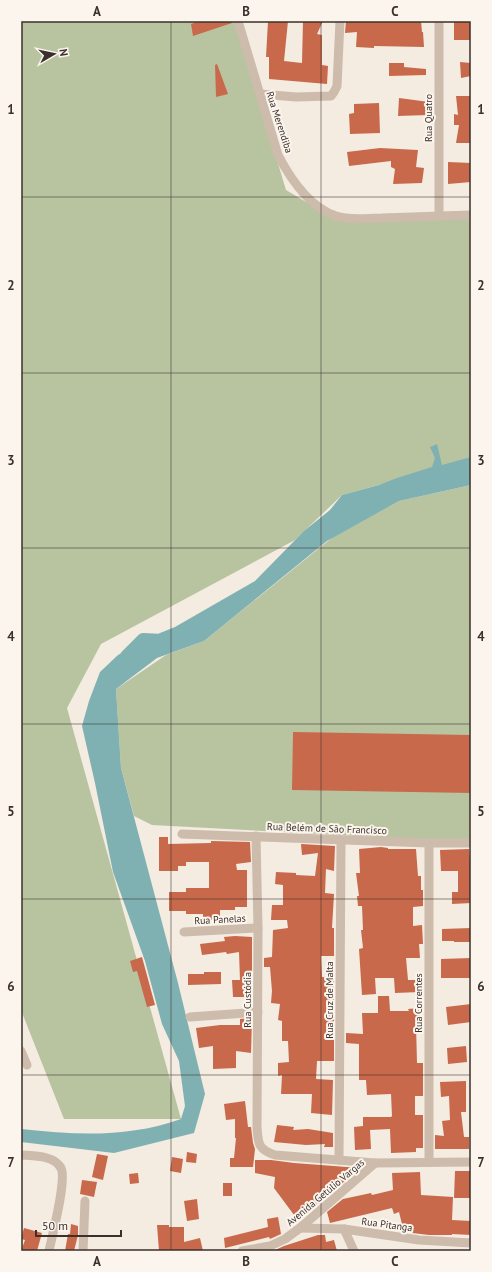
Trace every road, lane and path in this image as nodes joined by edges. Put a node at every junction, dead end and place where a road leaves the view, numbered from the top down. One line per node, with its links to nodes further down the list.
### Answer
1 (238, 21): 4 (street, Rua Merendiba)
2 (340, 21): 4 (street)
3 (439, 21): 6 (street, Rua Quatro)
4 (260, 94): 6 (street, Rua Merendiba)
5 (471, 215): 6 (street, Rua Merendiba)
6 (439, 216)
7 (182, 834): 8 (street, Rua Belém de São Francisco)
8 (256, 836): 9 (street, Rua Belém de São Francisco); 12 (street, Rua Custódia)
9 (341, 840): 10 (street, Rua Belém de São Francisco); 20 (street, Rua Cruz de Malta)
10 (429, 843): 11 (street, Rua Belém de São Francisco); 21 (street, Rua Correntes)
11 (471, 843)
12 (258, 928): 13 (street, Rua Panelas); 14 (street, Rua Custódia)
13 (184, 932)
14 (258, 1012): 15 (street); 19 (street, Rua Custódia)
15 (190, 1017)
16 (21, 1051): 17 (street)
17 (27, 1064)
18 (21, 1155): 28 (street)
19 (275, 1156): 20 (street, Avenida Getúlio Vargas)
20 (339, 1160): 23 (street, Avenida Getúlio Vargas)
21 (429, 1162): 22 (street, Avenida Getúlio Vargas); 23 (street, Avenida Getúlio Vargas)
22 (471, 1162)
23 (375, 1163): 25 (street, Avenida Getúlio Vargas)
24 (85, 1200): 29 (street)
25 (300, 1228): 26 (street, Rua Pitanga); 30 (street, Avenida Getúlio Vargas)
26 (344, 1229): 27 (street, Rua Pitanga); 31 (street)
27 (471, 1243)
28 (49, 1251)
29 (83, 1251)
30 (242, 1251)
31 (354, 1251)

